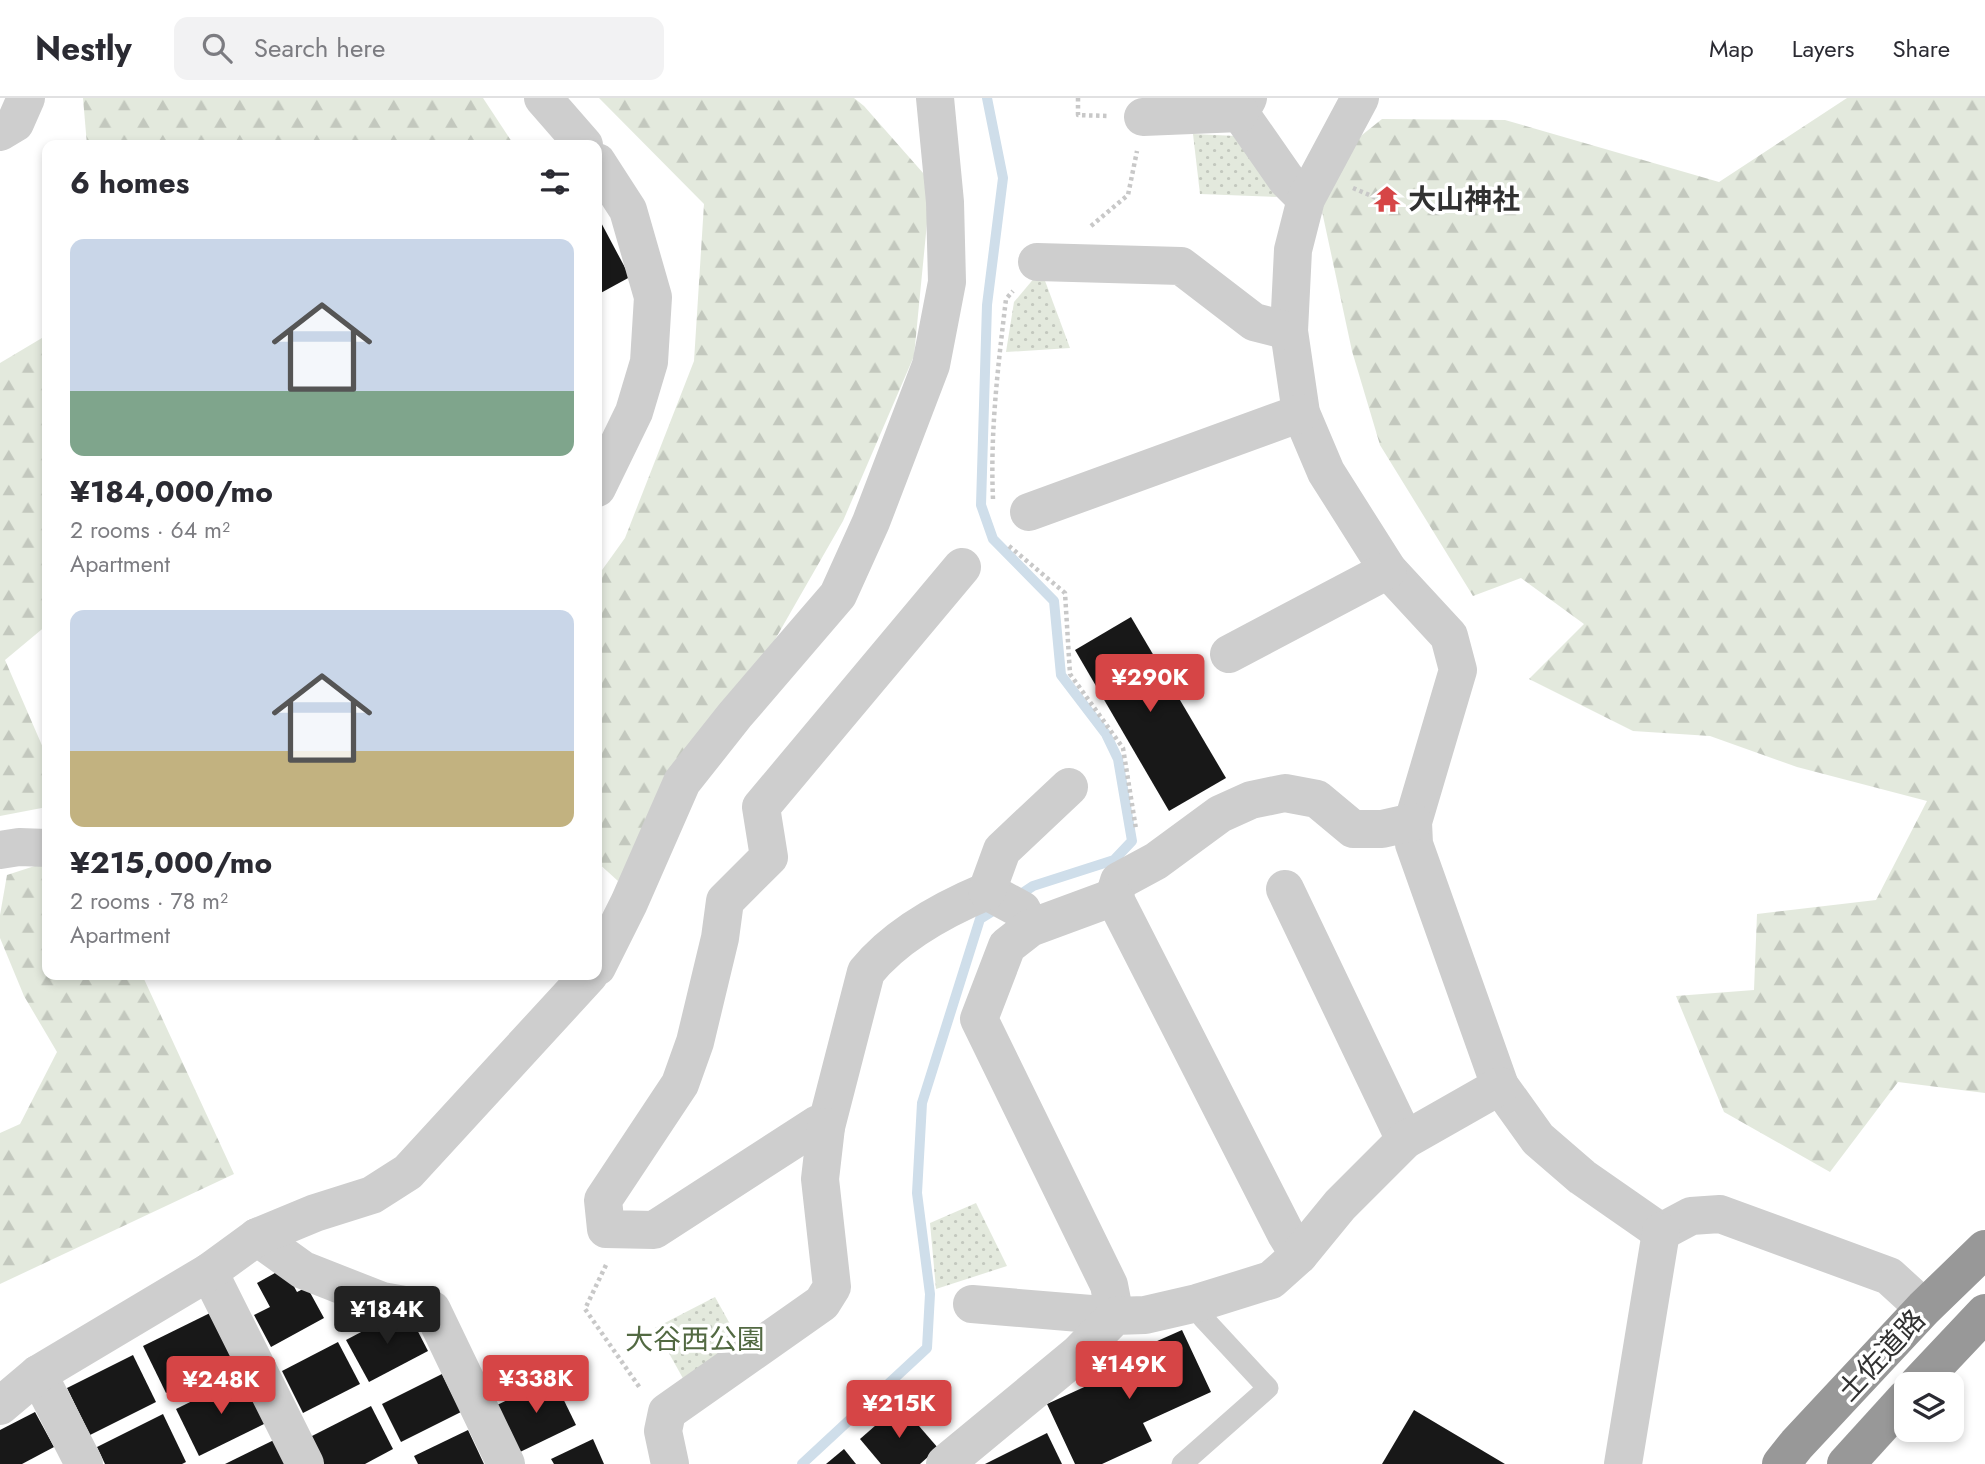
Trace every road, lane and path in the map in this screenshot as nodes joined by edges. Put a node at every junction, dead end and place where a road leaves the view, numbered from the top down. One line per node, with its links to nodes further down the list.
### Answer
1 (26, 98): 7 (street)
2 (543, 98): 8 (street)
3 (935, 98): 26 (street)
4 (1360, 98): 10 (street)
5 (1244, 105): 6 (street); 10 (street)
6 (1143, 117)
7 (0, 132)
8 (580, 140)
9 (602, 170): 14 (street)
10 (1306, 199): 12 (street)
11 (1037, 262): 12 (street)
12 (1289, 331): 13 (street)
13 (1301, 413): 15 (street); 17 (street)
14 (602, 478)
15 (1029, 512)
16 (962, 567): 31 (street)
17 (1388, 570): 18 (street); 20 (street)
18 (1229, 654)
19 (1069, 787): 25 (street)
20 (1412, 822): 24 (street); 28 (street)
21 (42, 848): 22 (street)
22 (0, 850)
23 (1285, 889): 30 (street)
24 (1114, 897): 25 (street); 35 (street)
25 (1009, 906): 29 (street); 40 (street)
26 (602, 957)
27 (584, 980): 33 (street)
28 (1500, 1086): 30 (street); 32 (street)
29 (825, 1127): 31 (street); 46 (street)
30 (1405, 1140): 35 (street)
31 (626, 1229): 46 (path)
32 (1661, 1232): 39 (street); 53 (street)
33 (257, 1237): 36 (street); 49 (street)
34 (1985, 1250): 39 (highway, 土佐道路)
35 (1299, 1255): 37 (street)
36 (209, 1272): 43 (street); 48 (street)
37 (1197, 1303): 40 (street); 52 (lane)
38 (972, 1304): 40 (street)
39 (1924, 1308): 54 (highway, 土佐道路)
40 (1115, 1316): 51 (street)
41 (1980, 1325): 42 (highway, 土佐道路)
42 (1931, 1372)
43 (38, 1374): 44 (street); 47 (street)
44 (0, 1406)
45 (1894, 1411): 55 (highway, 土佐道路)
46 (664, 1424): 50 (street)
47 (84, 1464)
48 (305, 1464)
49 (506, 1464)
50 (670, 1464)
51 (945, 1464)
52 (1182, 1464)
53 (1623, 1464)
54 (1781, 1464)
55 (1846, 1464)

